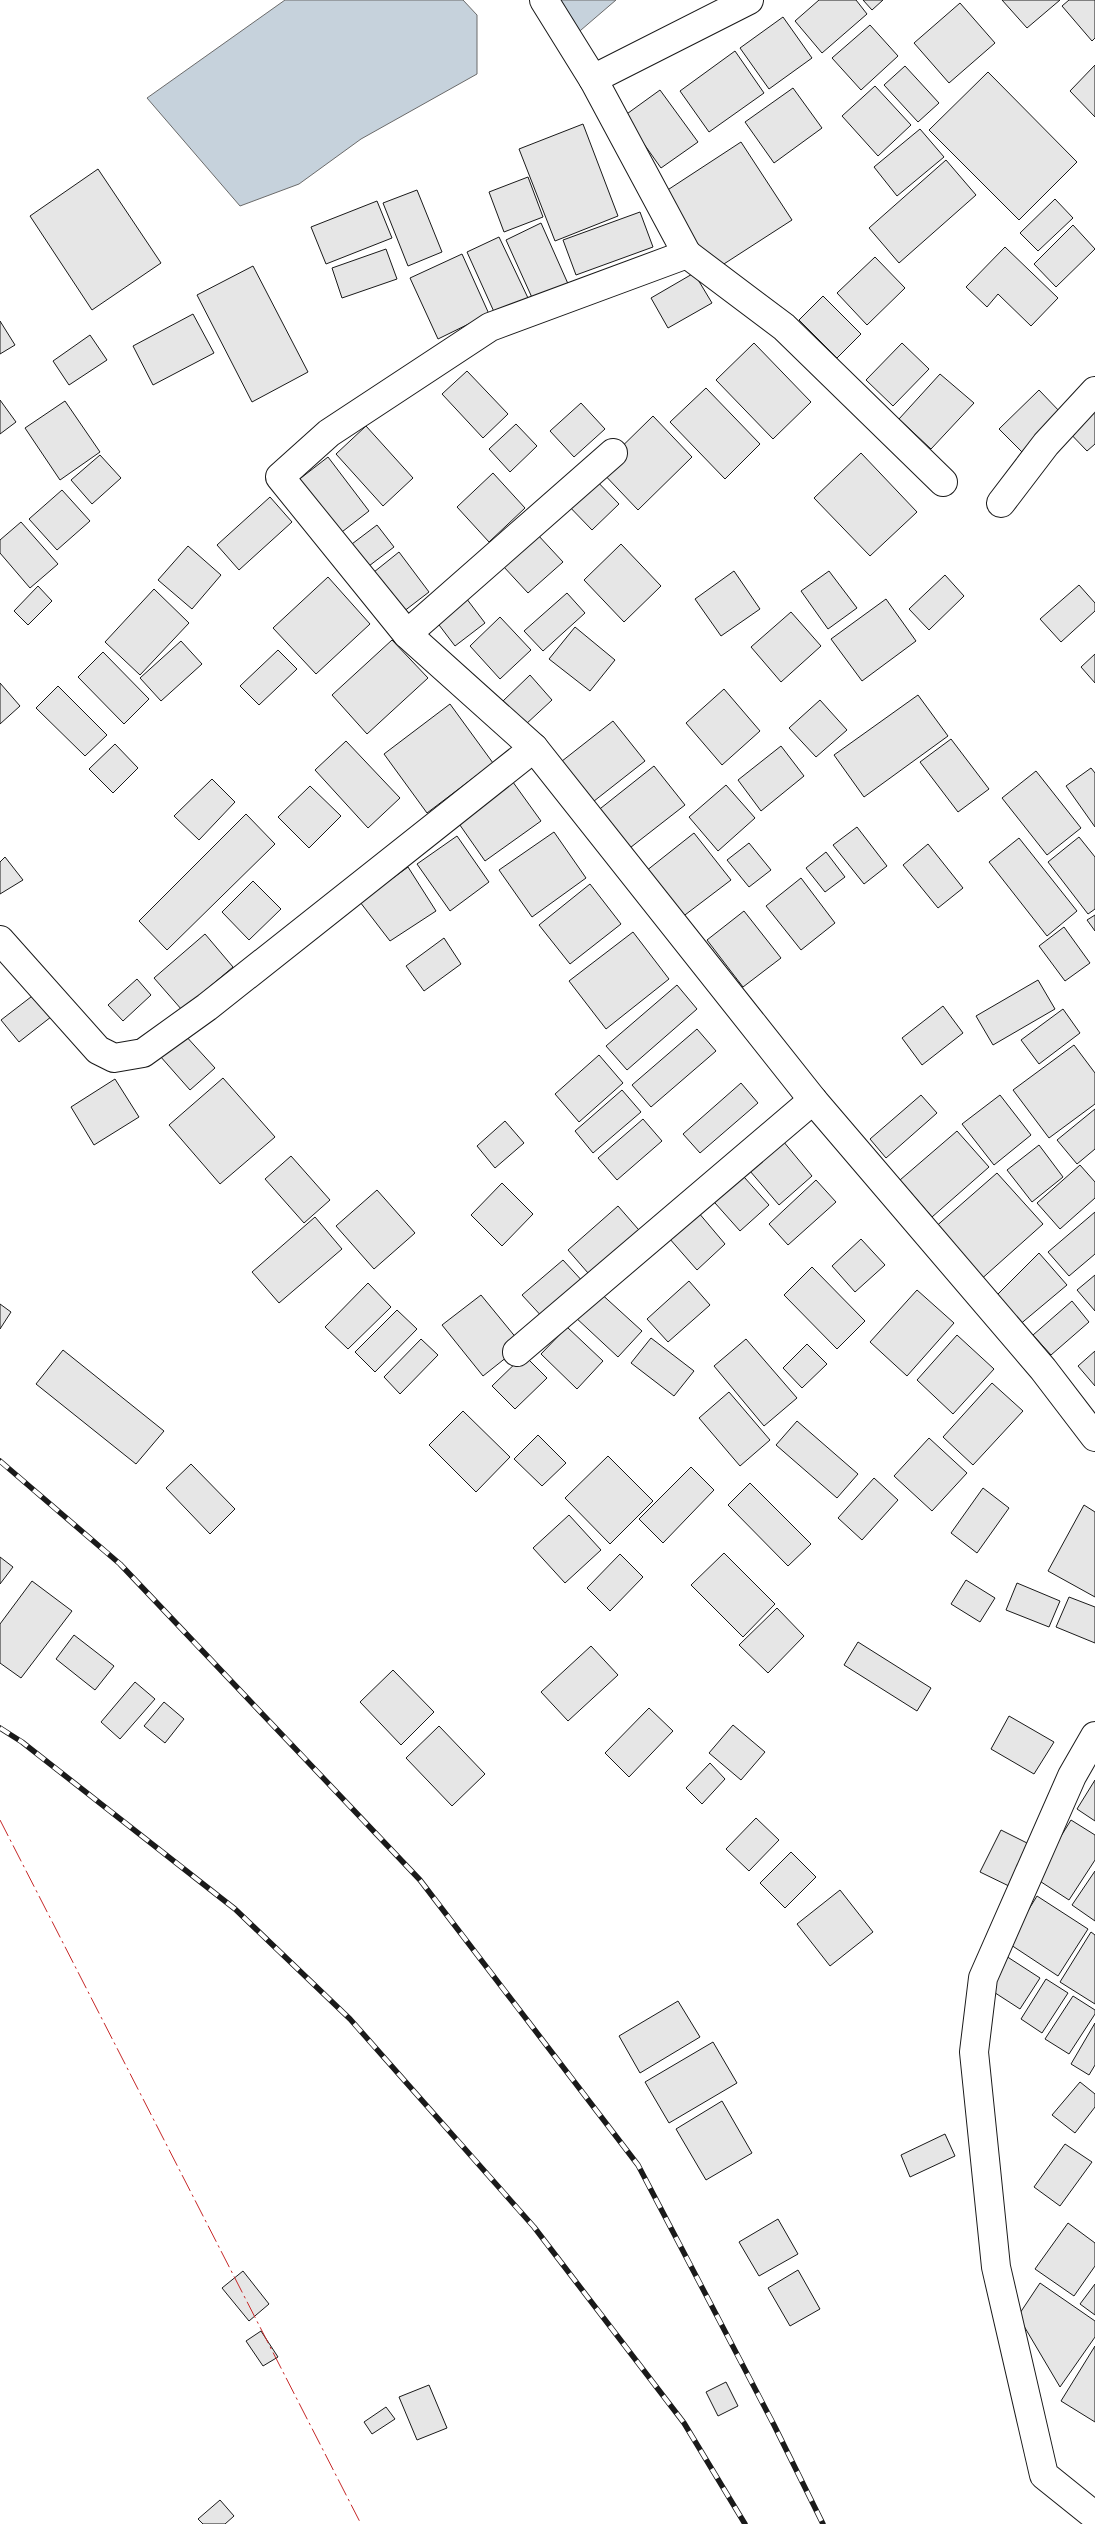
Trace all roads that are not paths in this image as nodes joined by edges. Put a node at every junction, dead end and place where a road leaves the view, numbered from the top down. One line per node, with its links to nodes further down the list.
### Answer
1 (544, 0): 3 (street)
2 (749, 0): 3 (street)
3 (592, 79): 4 (street)
4 (687, 254): 7 (street); 9 (street)
5 (1095, 391): 8 (street)
6 (612, 454): 9 (street)
7 (943, 482)
8 (1001, 503)
9 (407, 634): 10 (street)
10 (534, 748): 11 (street); 12 (street)
11 (0, 940)
12 (813, 1100): 13 (street); 14 (street)
13 (517, 1352)
14 (1095, 1437)
15 (1095, 1736): 16 (street)
16 (1095, 2516)

